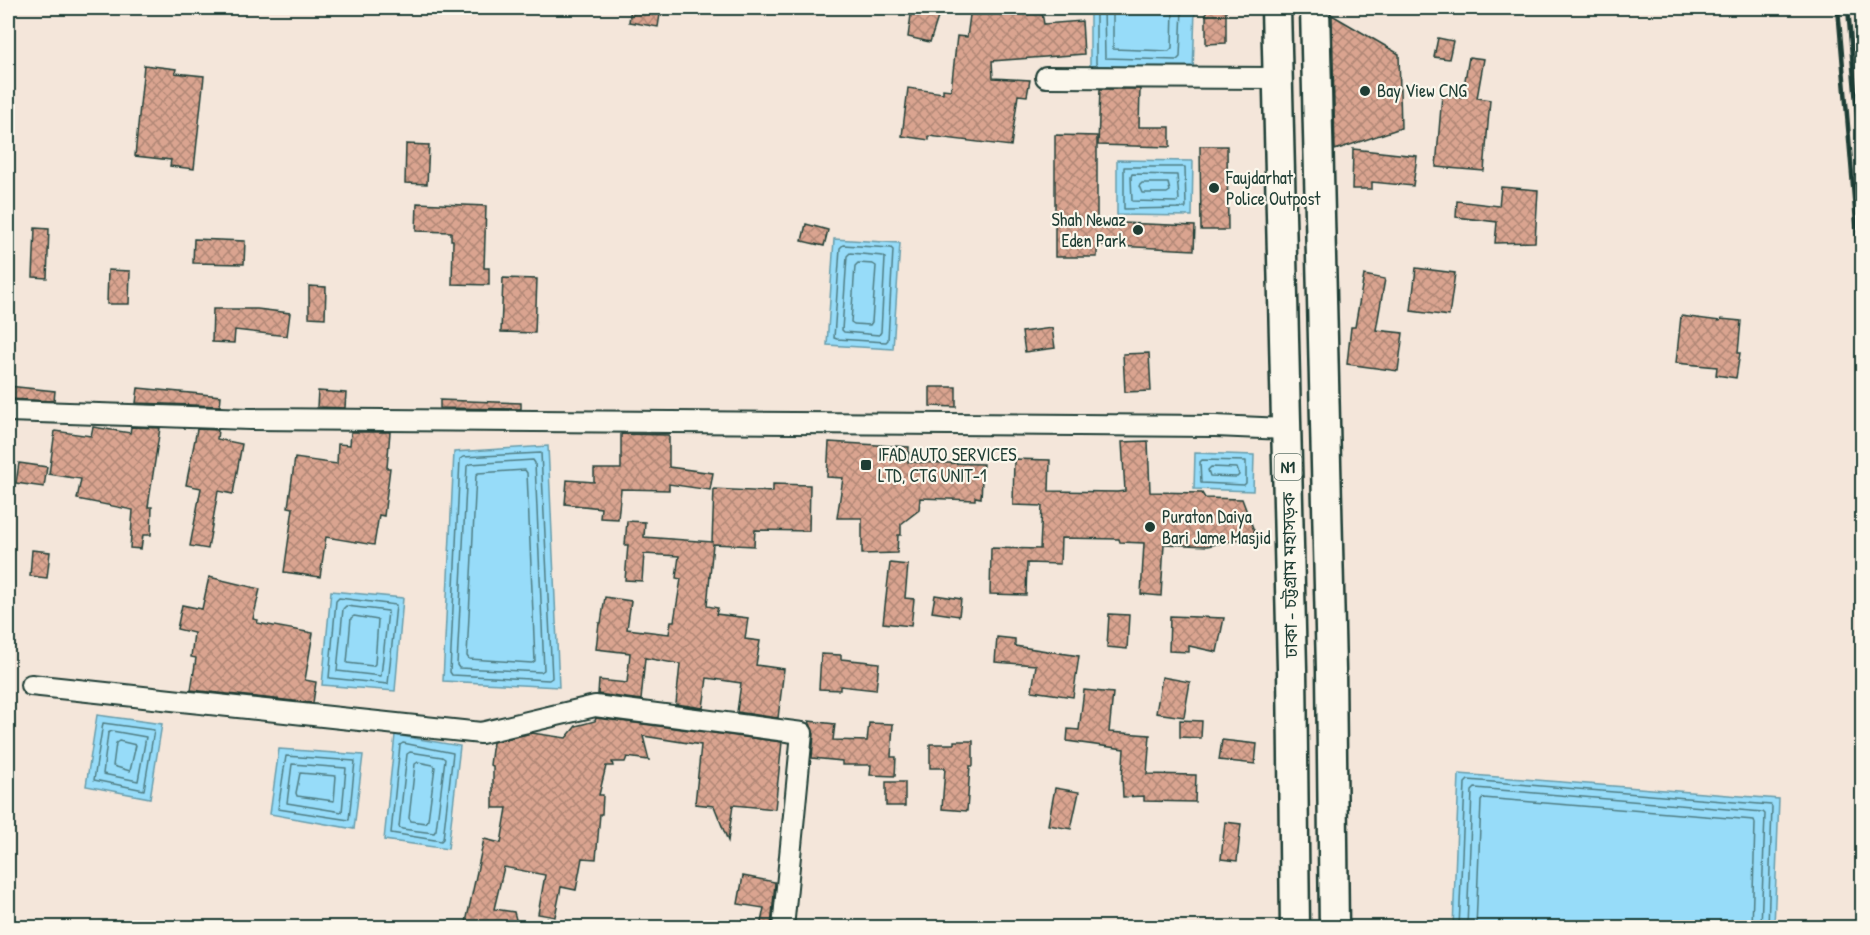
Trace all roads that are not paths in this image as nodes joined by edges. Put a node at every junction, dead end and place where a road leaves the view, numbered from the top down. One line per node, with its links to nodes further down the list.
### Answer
1 (1276, 8): 4 (highway, ঢাকা - চট্টগ্রাম মহাসড়ক / N1)
2 (1315, 8): 10 (highway, N1)
3 (1046, 78): 4 (street)
4 (1278, 78): 6 (highway, ঢাকা - চট্টগ্রাম মহাসড়ক / N1)
5 (8, 411): 6 (street)
6 (1287, 429): 9 (highway, ঢাকা - চট্টগ্রাম মহাসড়ক / N1)
7 (31, 685): 8 (street)
8 (783, 927)
9 (1295, 927)
10 (1334, 927)

